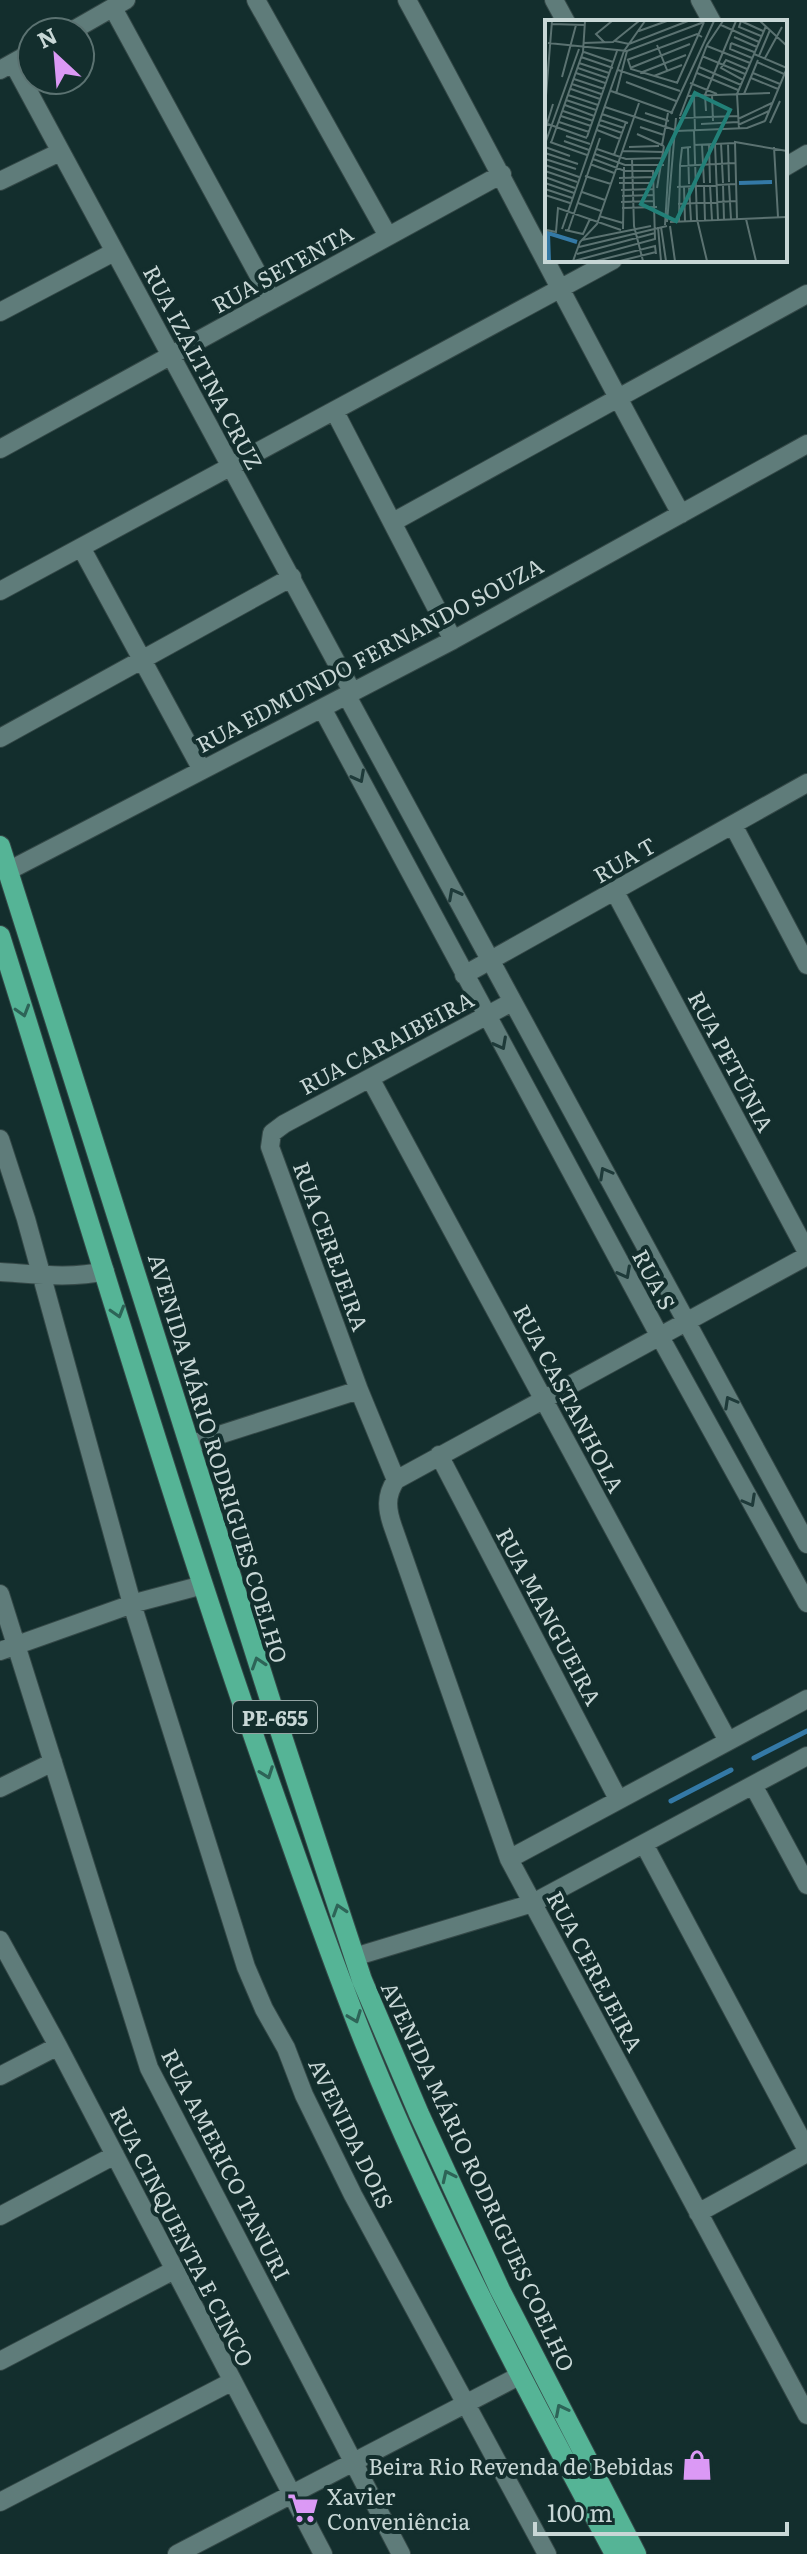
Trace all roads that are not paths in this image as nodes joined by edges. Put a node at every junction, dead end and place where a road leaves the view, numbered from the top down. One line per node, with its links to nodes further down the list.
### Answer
1 (256, 0): 13 (street)
2 (407, 0): 11 (street)
3 (554, 0): 7 (street)
4 (700, 0): 8 (street)
5 (120, 4): 6 (street); 20 (street)
6 (96, 17)
7 (565, 20)
8 (711, 20)
9 (6, 66): 10 (street, RUA IZALTINA CRUZ)
10 (60, 152): 12 (street); 14 (street, RUA IZALTINA CRUZ)
11 (502, 174): 13 (street, RUA SETENTA); 15 (street)
12 (0, 181)
13 (388, 236): 20 (street, RUA SETENTA)
14 (114, 252): 21 (street); 22 (street, RUA IZALTINA CRUZ)
15 (545, 260)
16 (546, 262): 18 (street)
17 (609, 262): 18 (street)
18 (559, 288): 23 (street); 24 (street)
19 (807, 294): 23 (street)
20 (272, 300): 22 (street, RUA SETENTA)
21 (0, 312)
22 (172, 357): 26 (street, RUA SETENTA); 27 (street, RUA IZALTINA CRUZ)
23 (618, 399): 28 (street); 29 (street)
24 (335, 412): 27 (street); 29 (street)
25 (807, 444): 28 (street, RUA EDMUNDO FERNANDO SOUZA)
26 (0, 449)
27 (229, 465): 30 (street); 31 (street, RUA IZALTINA CRUZ)
28 (681, 514): 33 (street, RUA EDMUNDO FERNANDO SOUZA)
29 (393, 522): 33 (street)
30 (82, 549): 32 (street); 34 (street)
31 (292, 577): 34 (street); 35 (street, RUA IZALTINA CRUZ)
32 (0, 591)
33 (453, 640): 35 (street, RUA EDMUNDO FERNANDO SOUZA)
34 (141, 659): 37 (street); 38 (street)
35 (350, 694): 36 (street, RUA EDMUNDO FERNANDO SOUZA); 45 (street, RUA IZALTINA CRUZ, one-way to 35)
36 (322, 708): 38 (street, RUA EDMUNDO FERNANDO SOUZA); 47 (street, RUA S, one-way to 47)
37 (0, 738)
38 (202, 770): 42 (street, RUA EDMUNDO FERNANDO SOUZA)
39 (807, 783): 40 (street, RUA T)
40 (733, 825): 43 (street, RUA T); 46 (street)
41 (0, 846): 42 (main road, AVENIDA MÁRIO RODRIGUES COELHO / PE-655)
42 (8, 871): 61 (main road, AVENIDA MÁRIO RODRIGUES COELHO / PE-655)
43 (615, 892): 45 (street, RUA T); 53 (street, RUA PETÚNIA)
44 (0, 936): 54 (main road, AVENIDA MÁRIO RODRIGUES COELHO / PE-655, one-way to 54)
45 (492, 962): 47 (street, RUA T); 48 (street, RUA S)
46 (807, 965)
47 (464, 975): 49 (street, RUA S)
48 (512, 1002): 49 (street, RUA CARAIBEIRA); 57 (street, RUA S, one-way to 48)
49 (485, 1015): 50 (street, RUA CARAIBEIRA); 58 (street, RUA S, one-way to 58)
50 (370, 1078): 51 (street, RUA CARAIBEIRA); 60 (street, RUA CASTANHOLA)
51 (284, 1124): 59 (street, RUA CEREJEIRA)
52 (0, 1139): 56 (street, AVENIDA DOIS)
53 (807, 1254): 57 (street)
54 (105, 1271): 56 (street); 65 (main road, AVENIDA MÁRIO RODRIGUES COELHO / PE-655, one-way to 65)
55 (0, 1272): 56 (street)
56 (40, 1275): 68 (street, AVENIDA DOIS)
57 (686, 1321): 58 (street); 64 (street, RUA S, one-way to 57)
58 (659, 1335): 60 (street); 67 (street, RUA S, one-way to 67)
59 (359, 1390): 61 (street); 63 (street)
60 (543, 1399): 62 (street); 71 (street, RUA CASTANHOLA)
61 (191, 1444): 82 (main road, AVENIDA MÁRIO RODRIGUES COELHO / PE-655, one-way to 61)
62 (439, 1455): 63 (street); 76 (street, RUA MANGUEIRA)
63 (396, 1480): 78 (street, RUA CEREJEIRA)
64 (807, 1544)
65 (203, 1585): 68 (street); 91 (main road, AVENIDA MÁRIO RODRIGUES COELHO / PE-655, one-way to 91)
66 (0, 1594): 69 (street, RUA AMERICO TANURI)
67 (807, 1603)
68 (132, 1604): 69 (street); 93 (street, AVENIDA DOIS)
69 (7, 1648): 73 (street, RUA AMERICO TANURI)
70 (807, 1699): 71 (street)
71 (728, 1741): 76 (street)
72 (807, 1756): 74 (street)
73 (53, 1762): 75 (street); 95 (street, RUA AMERICO TANURI)
74 (753, 1785): 77 (street); 79 (street)
75 (0, 1788)
76 (618, 1799): 78 (street)
77 (644, 1844): 80 (street); 85 (street)
78 (509, 1859): 80 (street, RUA CEREJEIRA)
79 (807, 1885)
80 (533, 1903): 82 (street); 87 (street, RUA CEREJEIRA)
81 (0, 1940): 83 (street, RUA CINQUENTA E CINCO)
82 (354, 1957): 103 (main road, AVENIDA MÁRIO RODRIGUES COELHO / PE-655, one-way to 82)
83 (58, 2046): 84 (street); 86 (street, RUA CINQUENTA E CINCO)
84 (0, 2076)
85 (807, 2152): 87 (street)
86 (115, 2155): 88 (street); 89 (street, RUA CINQUENTA E CINCO)
87 (698, 2213): 94 (street, RUA CEREJEIRA)
88 (0, 2216)
89 (176, 2269): 90 (street); 92 (street, RUA CINQUENTA E CINCO)
90 (0, 2361)
91 (519, 2376): 93 (street); 102 (main road, AVENIDA MÁRIO RODRIGUES COELHO / PE-655)
92 (231, 2382): 96 (street, RUA CINQUENTA E CINCO); 97 (street)
93 (467, 2402): 95 (street); 101 (street, AVENIDA DOIS)
94 (807, 2415)
95 (354, 2463): 96 (street); 100 (street, RUA AMERICO TANURI)
96 (292, 2492): 98 (street); 99 (street, RUA CINQUENTA E CINCO)
97 (0, 2502)
98 (177, 2554)
99 (323, 2554)
100 (401, 2554)
101 (547, 2554)
102 (615, 2554)
103 (636, 2554)

